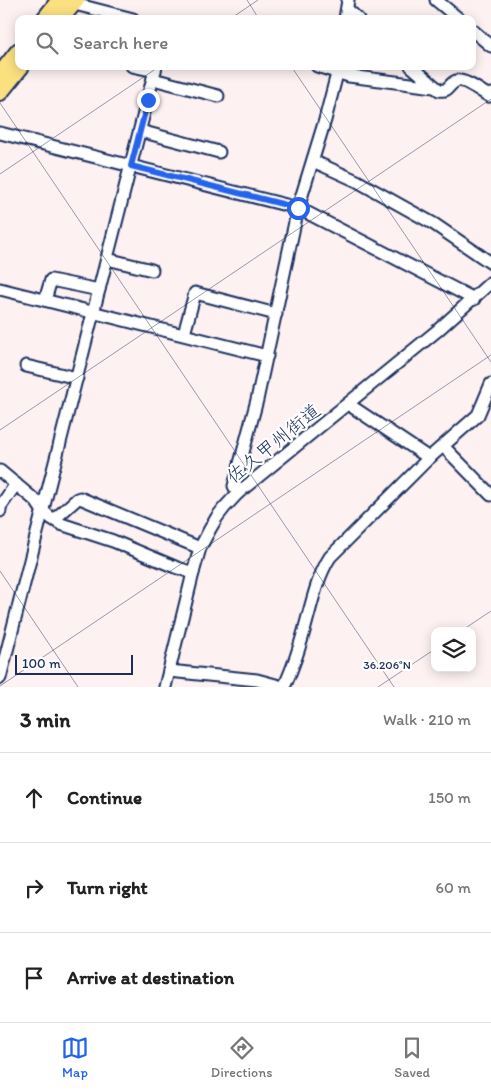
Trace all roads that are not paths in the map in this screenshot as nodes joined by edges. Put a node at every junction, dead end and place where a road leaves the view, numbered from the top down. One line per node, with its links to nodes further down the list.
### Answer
1 (436, 0): 6 (street)
2 (65, 1): 3 (highway); 4 (highway); 5 (street)
3 (49, 15)
4 (61, 15)
5 (119, 15)
6 (454, 15)
7 (476, 33): 8 (street)
8 (491, 46)
9 (15, 56): 15 (highway)
10 (18, 70): 17 (highway)
11 (339, 70): 23 (street)
12 (340, 70): 16 (street)
13 (415, 70): 16 (street)
14 (155, 72): 18 (street); 20 (street)
15 (0, 75)
16 (434, 87): 19 (street)
17 (0, 92)
18 (218, 96)
19 (490, 96)
20 (140, 131): 22 (street); 24 (street)
21 (0, 135): 24 (street)
22 (219, 152)
23 (313, 162): 25 (street); 27 (street)
24 (131, 166): 25 (street); 26 (street)
25 (298, 208): 32 (street); 35 (street)
26 (107, 259): 28 (street); 31 (street)
27 (491, 263)
28 (152, 270)
29 (491, 282): 32 (street, 佐久甲州街道)
30 (0, 289): 33 (street)
31 (99, 290): 33 (street); 34 (street)
32 (474, 299): 41 (street, 佐久甲州街道)
33 (45, 300): 34 (street)
34 (94, 312): 36 (street); 39 (street)
35 (276, 314): 36 (street); 37 (street)
36 (184, 334): 37 (street)
37 (268, 356): 46 (street)
38 (26, 366): 39 (street)
39 (77, 378): 49 (street)
40 (491, 384): 42 (street)
41 (348, 404): 43 (street); 46 (street, 佐久甲州街道)
42 (443, 446): 43 (street); 47 (street)
43 (429, 458): 57 (street)
44 (0, 471): 45 (street)
45 (16, 484): 48 (street); 49 (street)
46 (238, 493): 52 (street, 佐久甲州街道)
47 (491, 495)
48 (0, 507): 50 (street)
49 (42, 510): 51 (street); 55 (street)
50 (0, 511)
51 (55, 520): 52 (street); 53 (street)
52 (200, 548): 53 (street, 佐久甲州街道)
53 (193, 573): 54 (street, 佐久甲州街道)
54 (169, 671): 56 (street, 佐久甲州街道); 57 (street)
55 (0, 678)
56 (165, 687)
57 (283, 687)

